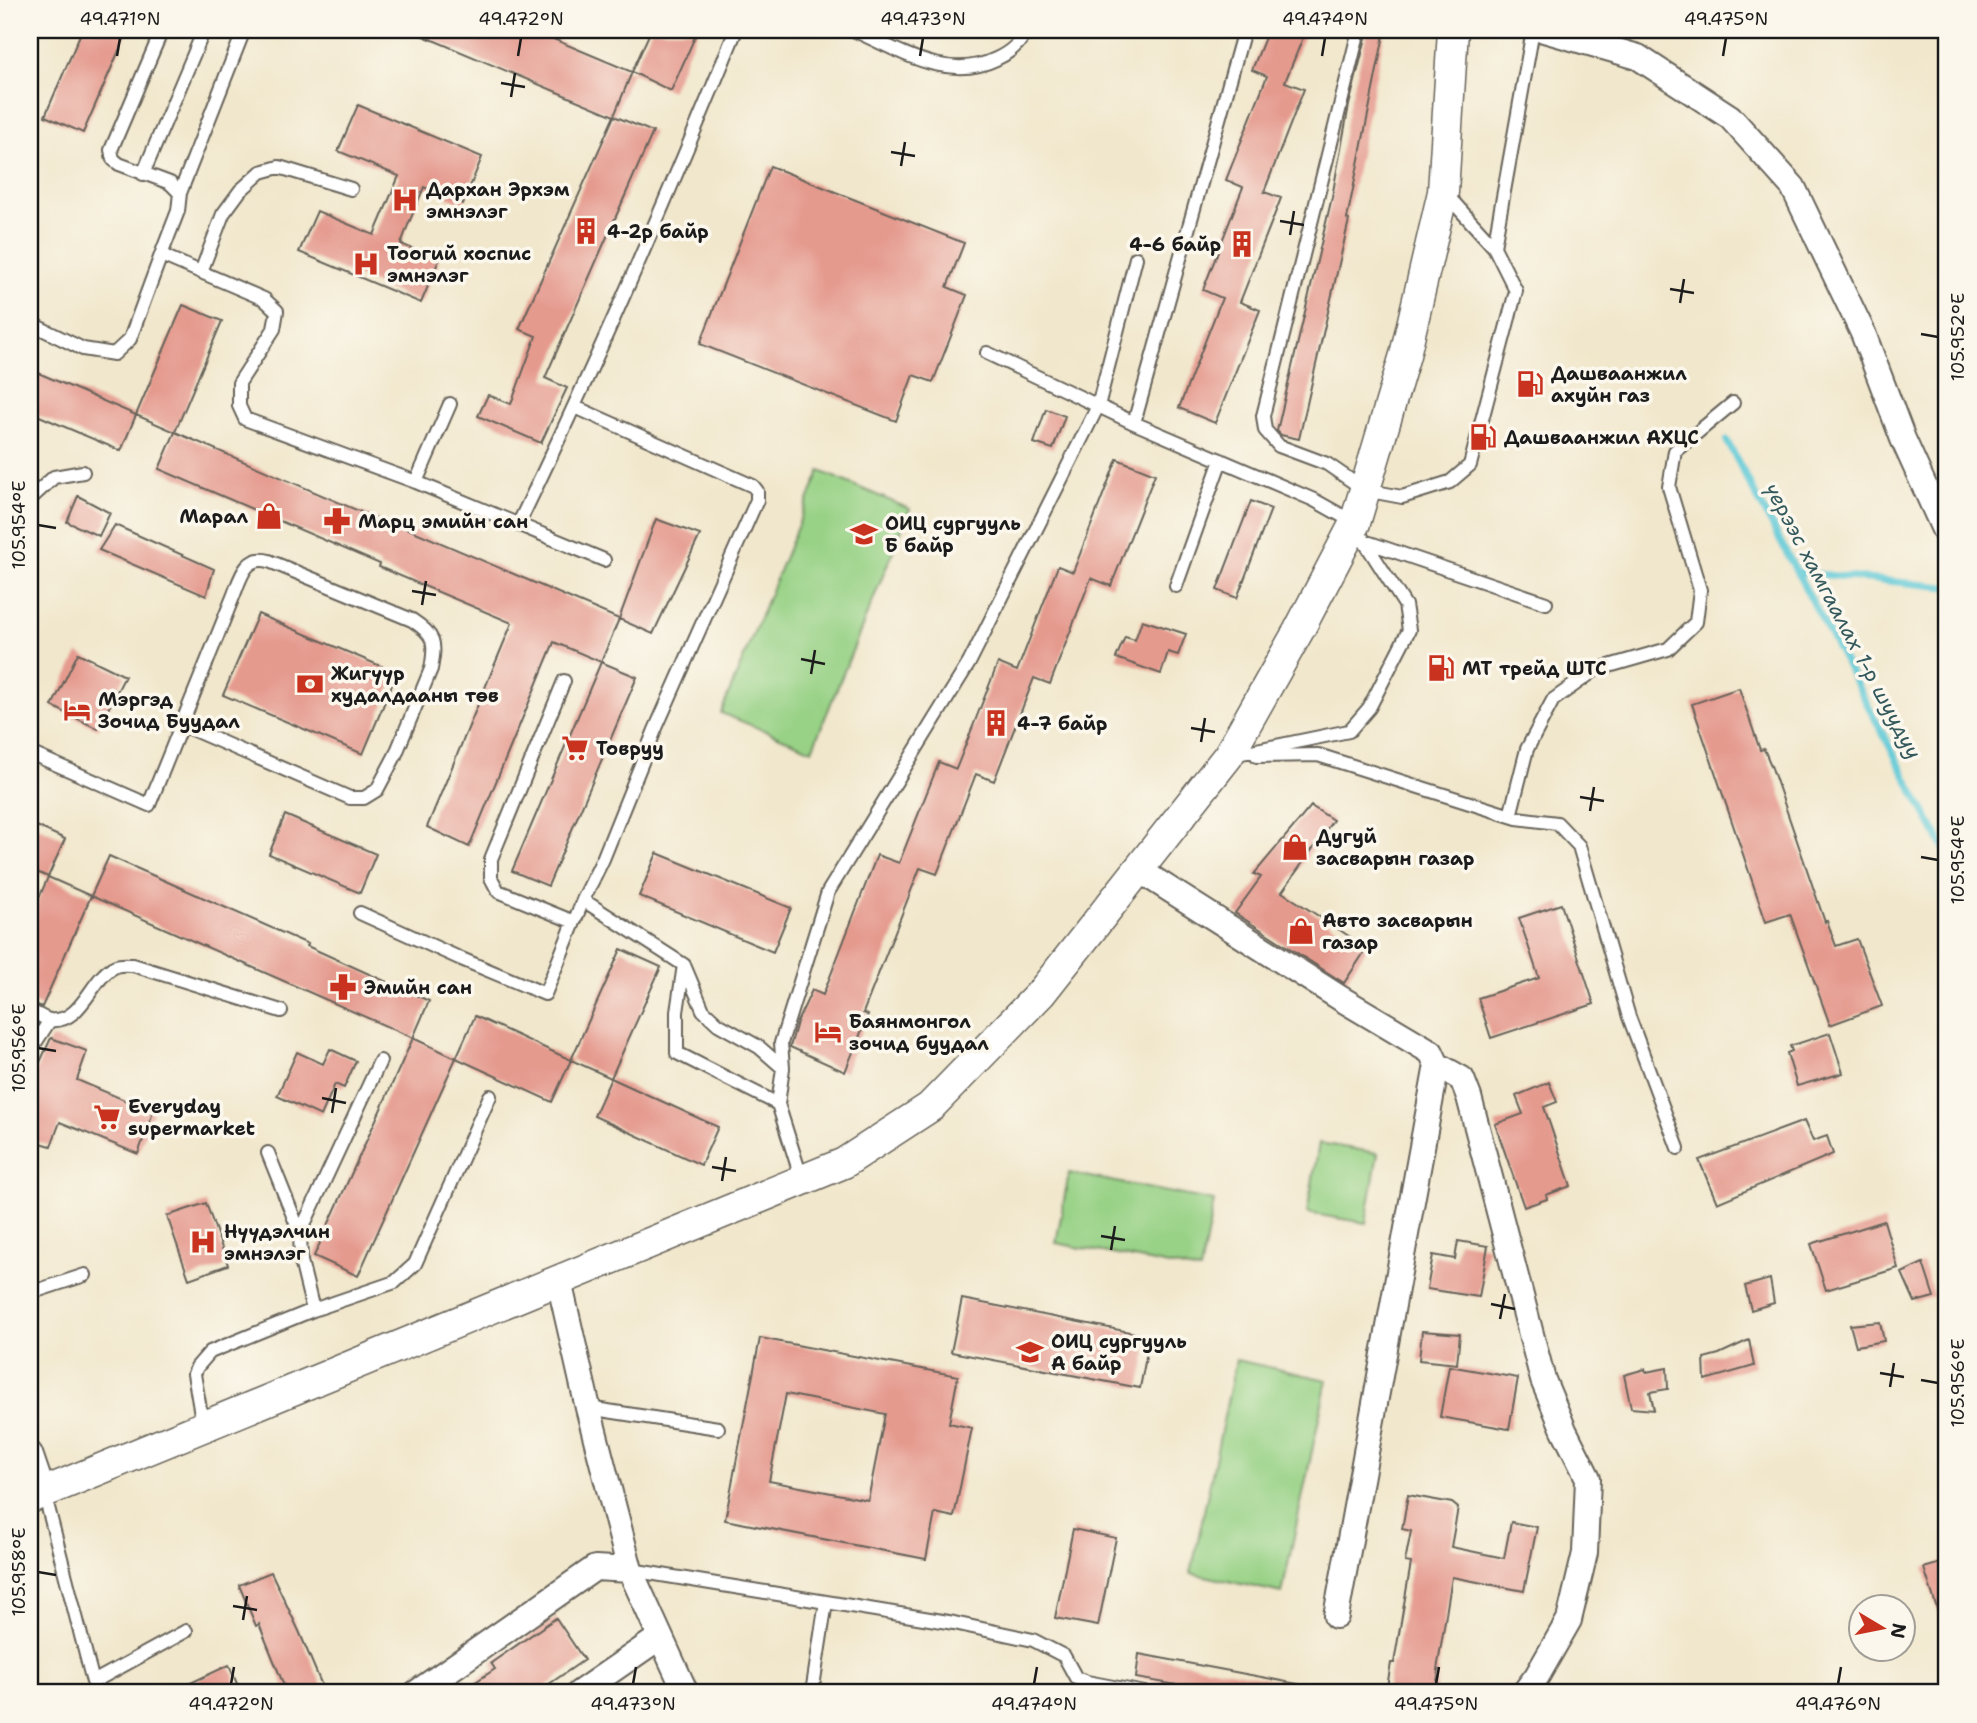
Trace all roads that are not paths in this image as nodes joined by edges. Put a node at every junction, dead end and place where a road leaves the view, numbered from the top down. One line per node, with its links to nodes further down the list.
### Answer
1 (162, 30): 12 (lane)
2 (204, 30): 12 (lane)
3 (244, 30): 15 (lane)
4 (736, 30): 25 (lane)
5 (853, 30): 6 (lane)
6 (1026, 30)
7 (1244, 30): 26 (lane)
8 (1359, 30): 30 (lane)
9 (1453, 30): 14 (street)
10 (1533, 30): 16 (lane)
11 (1544, 30): 34 (street)
12 (142, 174): 15 (lane)
13 (351, 189): 19 (lane)
14 (1443, 192): 16 (lane); 30 (street)
15 (180, 193): 17 (lane)
16 (1494, 247): 30 (lane)
17 (161, 255): 19 (lane); 20 (lane)
18 (1136, 258): 24 (lane)
19 (201, 272): 29 (lane)
20 (30, 323)
21 (987, 353): 24 (lane)
22 (1733, 403): 42 (lane)
23 (450, 404): 29 (lane)
24 (1098, 405): 26 (lane); 54 (lane)
25 (575, 407): 32 (lane); 44 (lane)
26 (1134, 423): 27 (lane)
27 (1221, 460): 33 (lane); 36 (lane)
28 (83, 472): 31 (lane)
29 (416, 482): 32 (lane)
30 (1365, 490): 33 (street)
31 (30, 499)
32 (518, 525): 35 (lane)
33 (1359, 532): 37 (lane); 41 (street); 41 (lane)
34 (1947, 536)
35 (604, 560)
36 (1176, 586)
37 (1546, 603)
38 (564, 681): 46 (lane)
39 (182, 725): 39 (lane); 40 (lane)
40 (30, 753)
41 (1228, 756): 42 (lane); 43 (street)
42 (1510, 816): 57 (lane)
43 (1139, 870): 53 (street); 59 (street)
44 (583, 900): 46 (lane); 47 (lane)
45 (360, 913): 46 (lane)
46 (574, 922)
47 (684, 965): 54 (lane); 56 (lane)
48 (30, 1011): 50 (lane)
49 (281, 1011): 50 (lane)
50 (50, 1020): 51 (lane)
51 (30, 1051)
52 (380, 1061): 60 (lane)
53 (1437, 1065): 72 (street); 80 (street)
54 (783, 1068): 56 (lane)
55 (490, 1096): 64 (lane)
56 (778, 1104): 59 (lane)
57 (1678, 1148)
58 (268, 1153): 60 (lane)
59 (802, 1180): 62 (street)
60 (300, 1233): 64 (lane)
61 (85, 1275): 63 (lane)
62 (559, 1281): 65 (street); 66 (street)
63 (30, 1293)
64 (313, 1310): 66 (lane)
65 (588, 1408): 67 (lane); 70 (street)
66 (203, 1427): 69 (street)
67 (718, 1428)
68 (30, 1454): 69 (street)
69 (37, 1495): 73 (lane)
70 (631, 1570): 71 (lane); 74 (street); 75 (street)
71 (826, 1602): 78 (lane); 79 (lane)
72 (1336, 1616)
73 (186, 1631)
74 (660, 1637): 76 (street); 77 (street)
75 (416, 1693)
76 (579, 1693)
77 (686, 1693)
78 (812, 1693)
79 (1145, 1693)
80 (1524, 1693)

